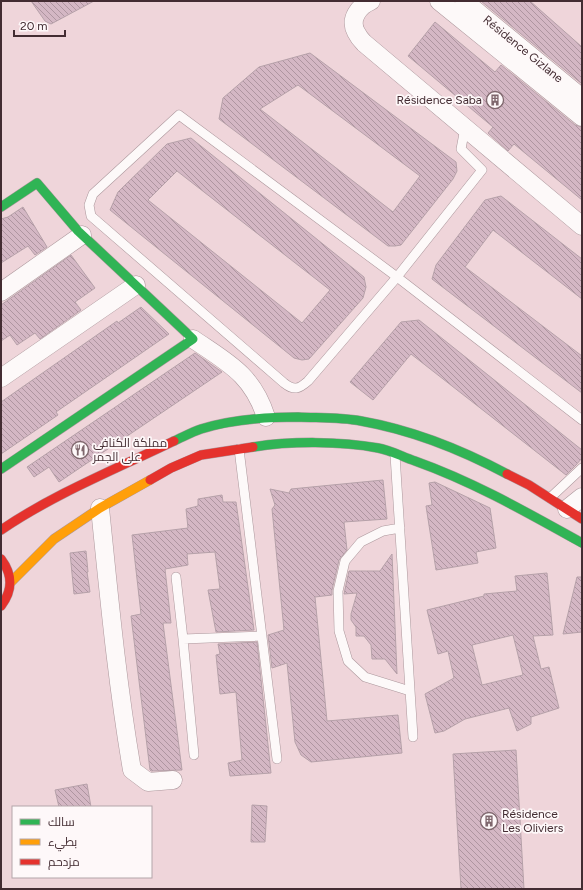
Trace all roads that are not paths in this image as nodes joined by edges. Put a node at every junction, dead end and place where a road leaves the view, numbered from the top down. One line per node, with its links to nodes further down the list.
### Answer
1 (371, 1): 6 (street)
2 (439, 1): 5 (street)
3 (464, 1): 4 (street, Résidence Gizlane)
4 (582, 98)
5 (582, 117)
6 (465, 128): 8 (street); 10 (lane)
7 (1, 207): 9 (street)
8 (582, 226)
9 (82, 235): 11 (street); 12 (street)
10 (396, 277): 10 (lane); 16 (lane)
11 (136, 285): 13 (street); 14 (street)
12 (1, 292)
13 (193, 339): 15 (street); 20 (street)
14 (1, 378)
15 (266, 416): 22 (street); 26 (street)
16 (582, 420)
17 (239, 449): 18 (street); 23 (street); 32 (lane)
18 (395, 454): 25 (lane); 27 (street)
19 (582, 468): 22 (lane)
20 (1, 469)
21 (582, 497): 24 (street)
22 (550, 498): 24 (street)
23 (100, 508): 30 (street); 38 (street)
24 (575, 514)
25 (400, 528): 34 (lane); 34 (lane)
26 (1, 530)
27 (582, 543)
28 (1, 559): 30 (street)
29 (176, 577): 33 (lane)
30 (11, 582): 31 (street)
31 (1, 606)
32 (262, 636): 33 (lane); 37 (lane)
33 (183, 639): 36 (lane)
34 (410, 691): 35 (lane)
35 (412, 737)
36 (194, 755)
37 (277, 759)
38 (173, 780)

